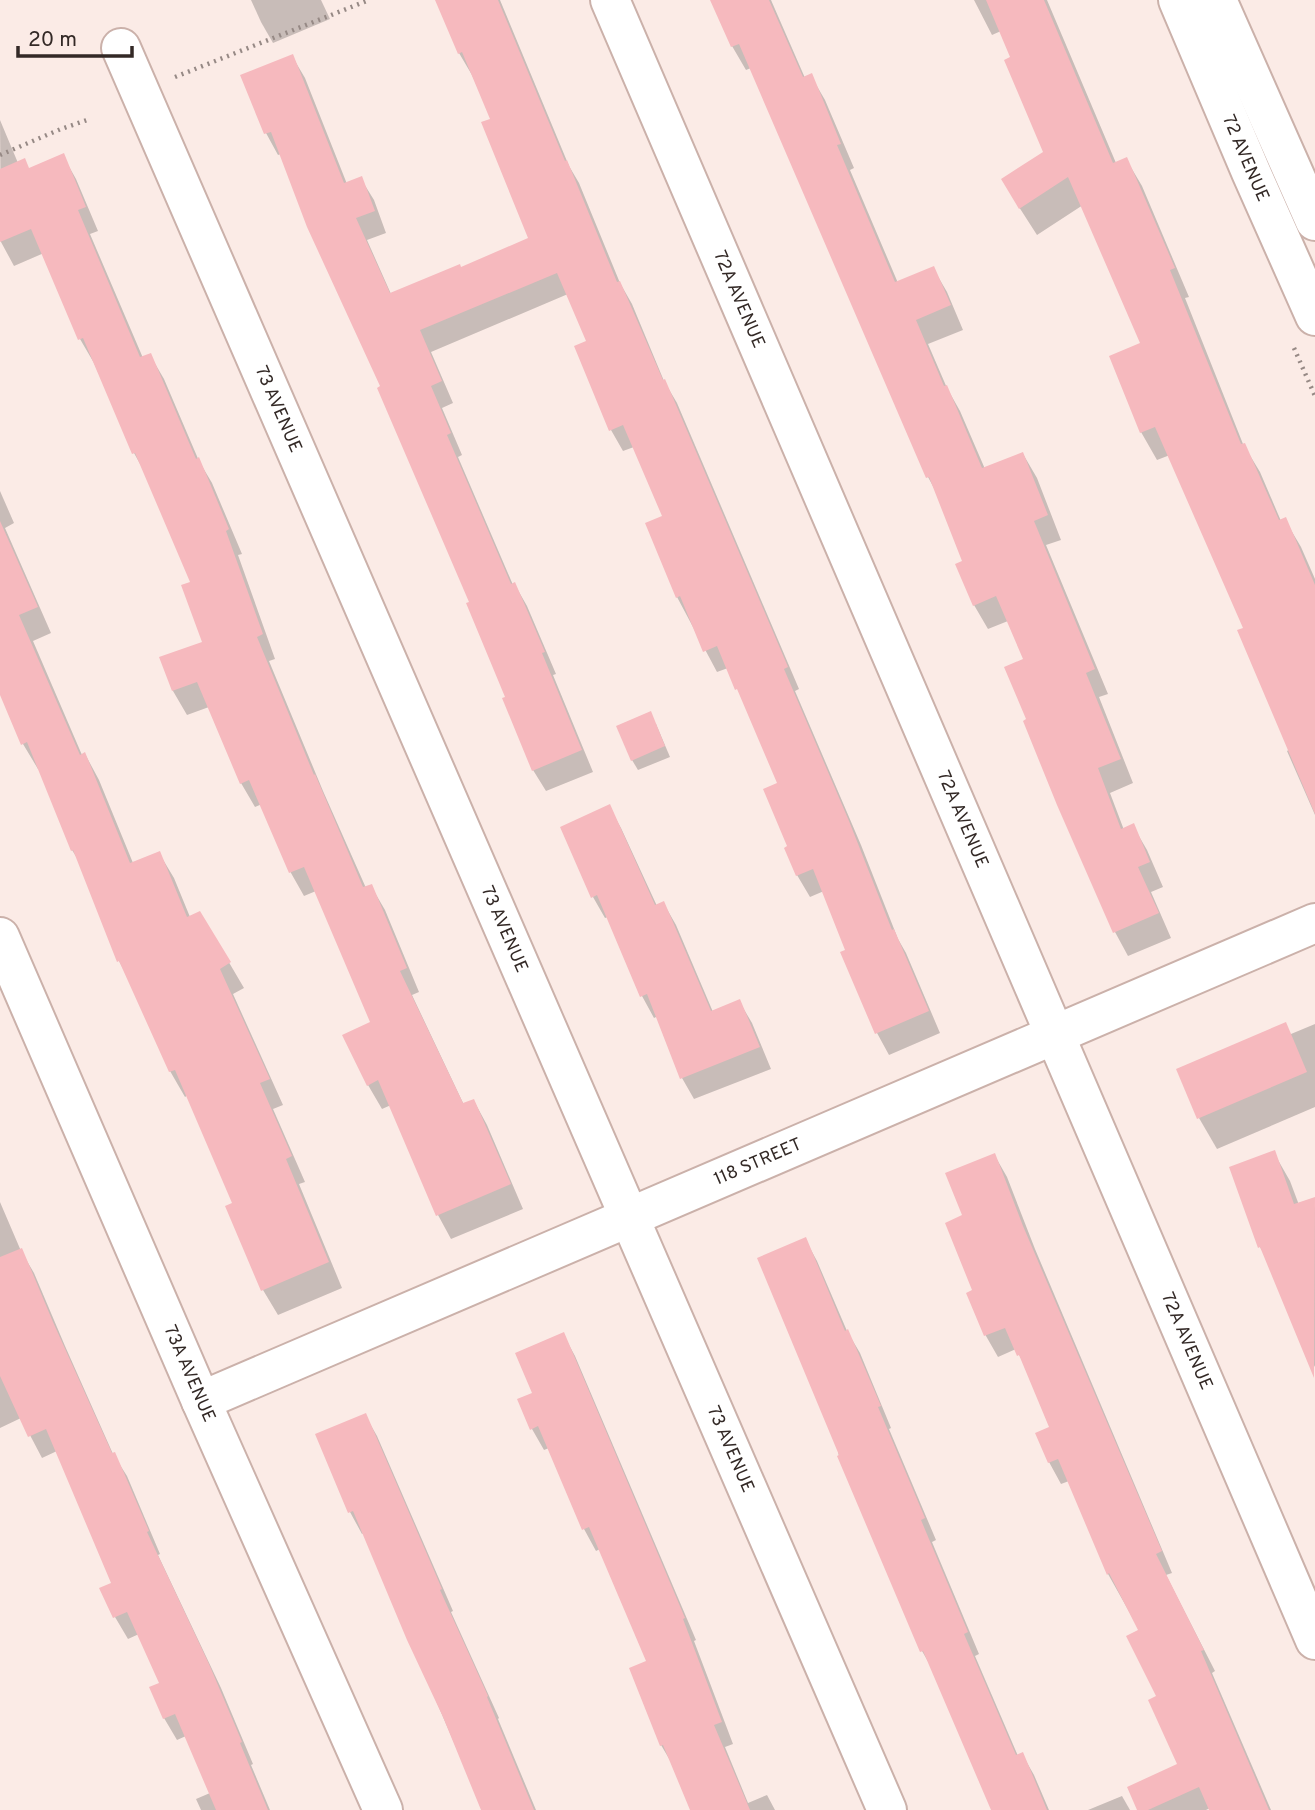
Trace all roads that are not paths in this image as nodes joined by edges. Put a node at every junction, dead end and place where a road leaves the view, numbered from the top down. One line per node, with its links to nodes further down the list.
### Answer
1 (610, 0): 9 (street, 72A AVENUE)
2 (1178, 0): 6 (street, 72 AVENUE)
3 (1217, 0): 5 (street)
4 (121, 48): 10 (street, 73 AVENUE)
5 (1315, 221)
6 (1315, 316)
7 (1315, 923): 9 (street, 118 STREET)
8 (0, 937): 11 (street, 73A AVENUE)
9 (1055, 1035): 10 (street, 118 STREET); 12 (street, 72A AVENUE)
10 (629, 1218): 11 (street, 118 STREET); 14 (street, 73 AVENUE)
11 (201, 1401): 13 (street, 73A AVENUE)
12 (1315, 1640)
13 (383, 1810)
14 (887, 1810)

